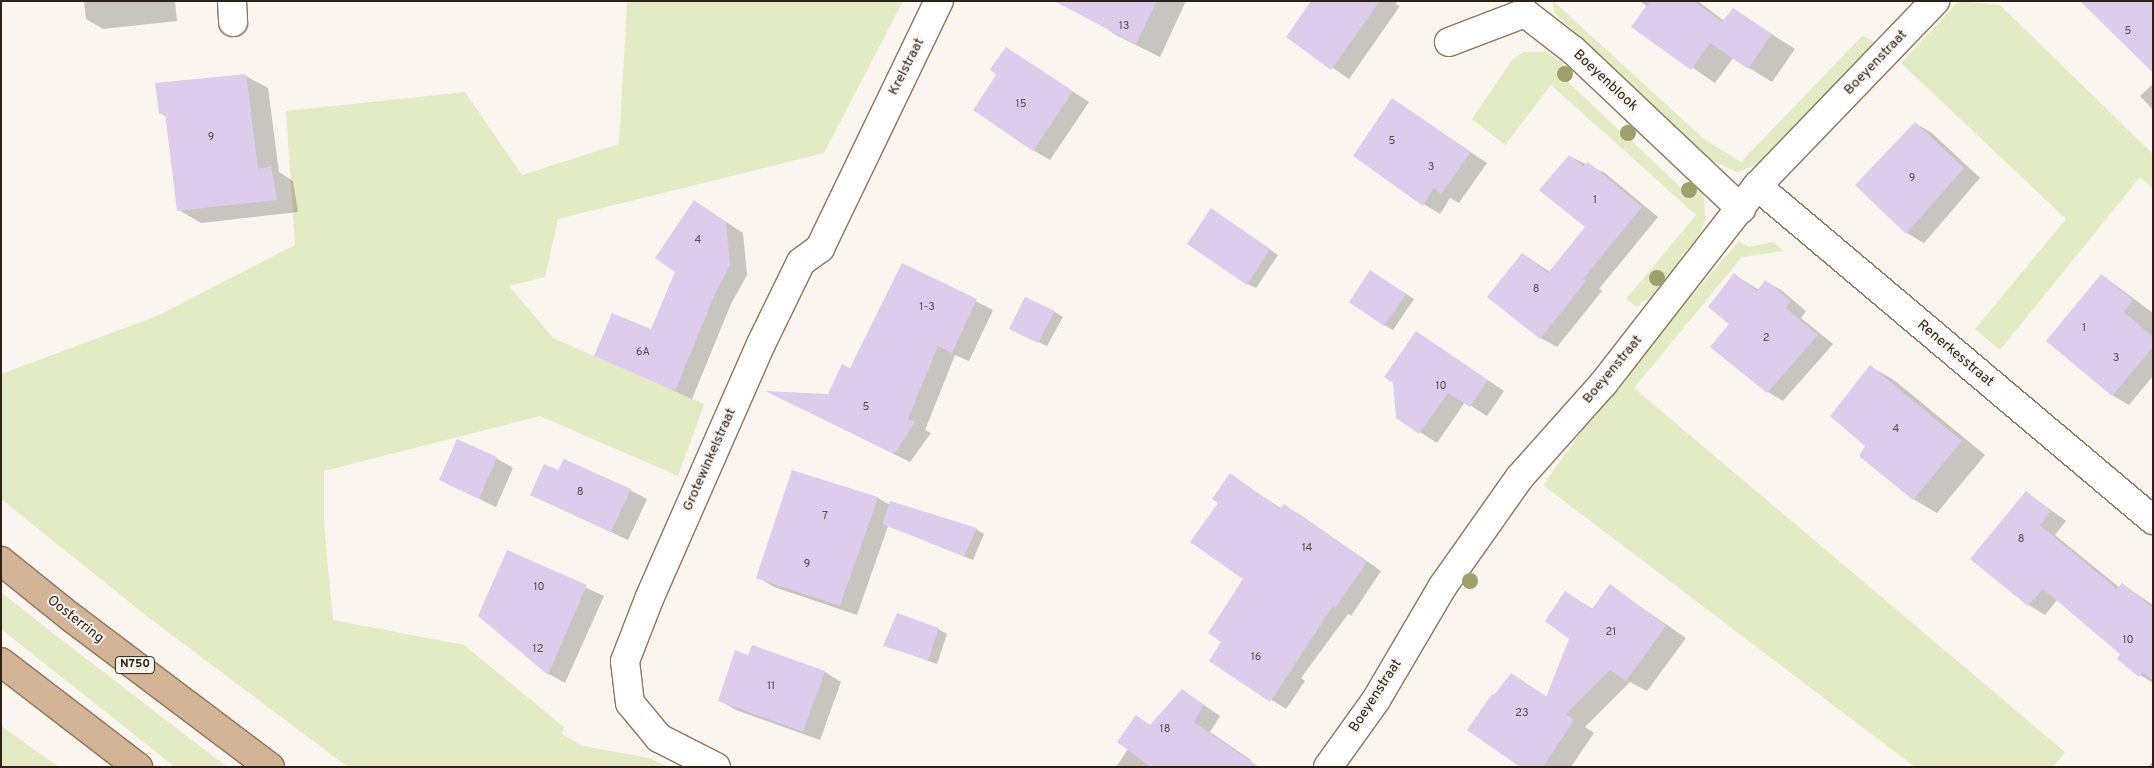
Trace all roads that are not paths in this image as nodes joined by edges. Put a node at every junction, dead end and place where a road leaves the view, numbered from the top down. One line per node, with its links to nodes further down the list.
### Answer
1 (939, 1): 4 (street, Krelstraat)
2 (1935, 1): 5 (street, Boeyenstraat)
3 (1449, 42): 6 (street, Boeyenblook)
4 (874, 132): 12 (street, Grotewinkelstraat)
5 (1757, 186): 6 (street, Boeyenstraat); 7 (street, Renerkesstraat)
6 (1741, 209): 13 (street, Boeyenstraat)
7 (2153, 520)
8 (1, 561): 11 (main road, Oosterring / N750)
9 (1, 662): 10 (main road)
10 (138, 767)
11 (270, 767)
12 (716, 767)
13 (1328, 767)

